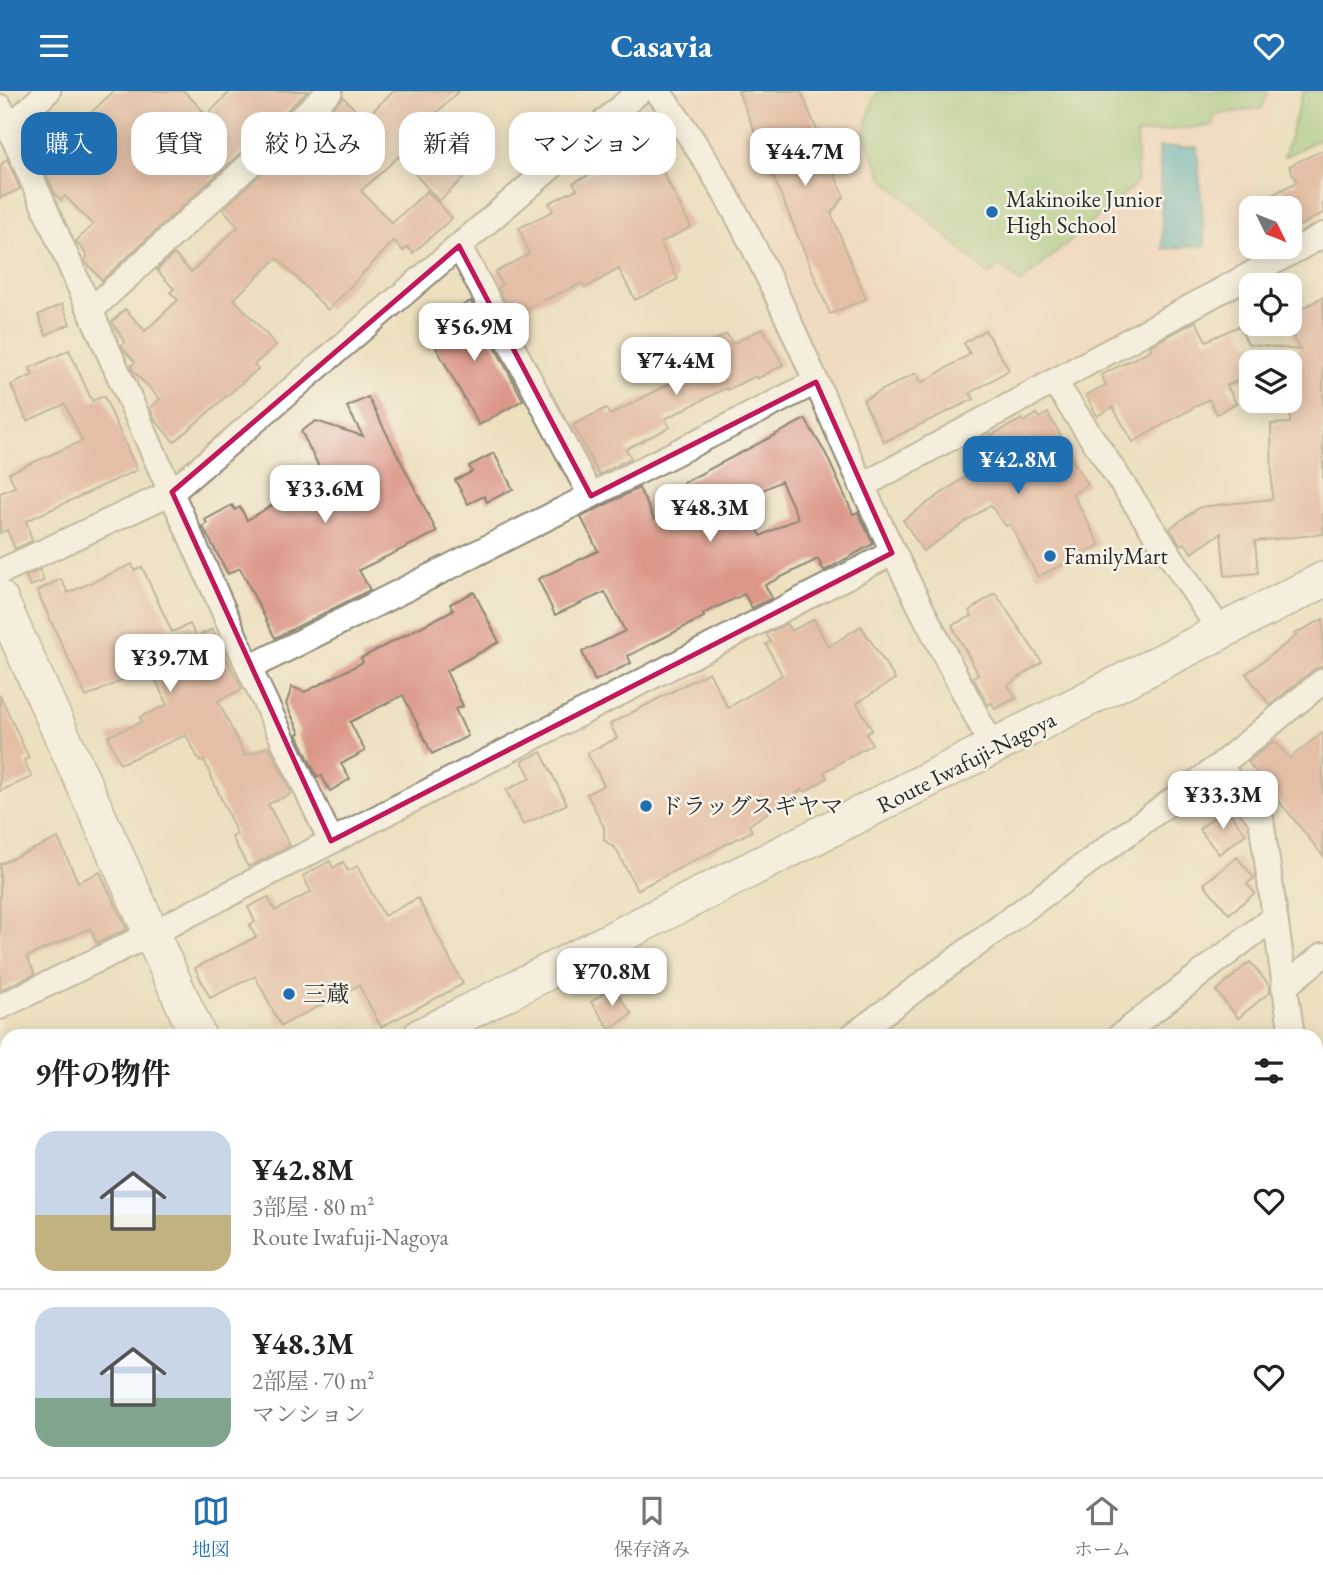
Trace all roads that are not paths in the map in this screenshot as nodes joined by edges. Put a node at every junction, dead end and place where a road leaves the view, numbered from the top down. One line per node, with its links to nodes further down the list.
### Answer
1 (48, 91): 5 (street)
2 (330, 91): 8 (street)
3 (640, 91): 7 (street)
4 (657, 91): 10 (street)
5 (5, 118): 8 (street)
6 (1323, 235): 9 (street)
7 (459, 246): 12 (street); 13 (street)
8 (91, 310): 12 (street)
9 (1054, 381): 11 (street); 18 (street)
10 (816, 382): 11 (street); 13 (street)
11 (862, 486): 14 (street)
12 (172, 492): 15 (street); 19 (street)
13 (591, 496): 19 (street)
14 (892, 553): 21 (street); 23 (street)
15 (0, 572)
16 (1323, 580): 18 (main road, Route Iwafuji-Nagoya)
17 (0, 599): 25 (main road)
18 (1221, 632): 21 (main road, Route Iwafuji-Nagoya)
19 (249, 668): 23 (street)
20 (1323, 681): 22 (street)
21 (993, 748): 30 (main road, Route Iwafuji-Nagoya)
22 (1219, 767): 24 (street); 31 (street)
23 (331, 841): 25 (street)
24 (1273, 918): 27 (street); 32 (street)
25 (153, 933): 28 (street); 29 (main road)
26 (1323, 955): 27 (street)
27 (1284, 987): 33 (street)
28 (0, 1007)
29 (195, 1029)
30 (435, 1029)
31 (865, 1029)
32 (1129, 1029)
33 (1291, 1029)

